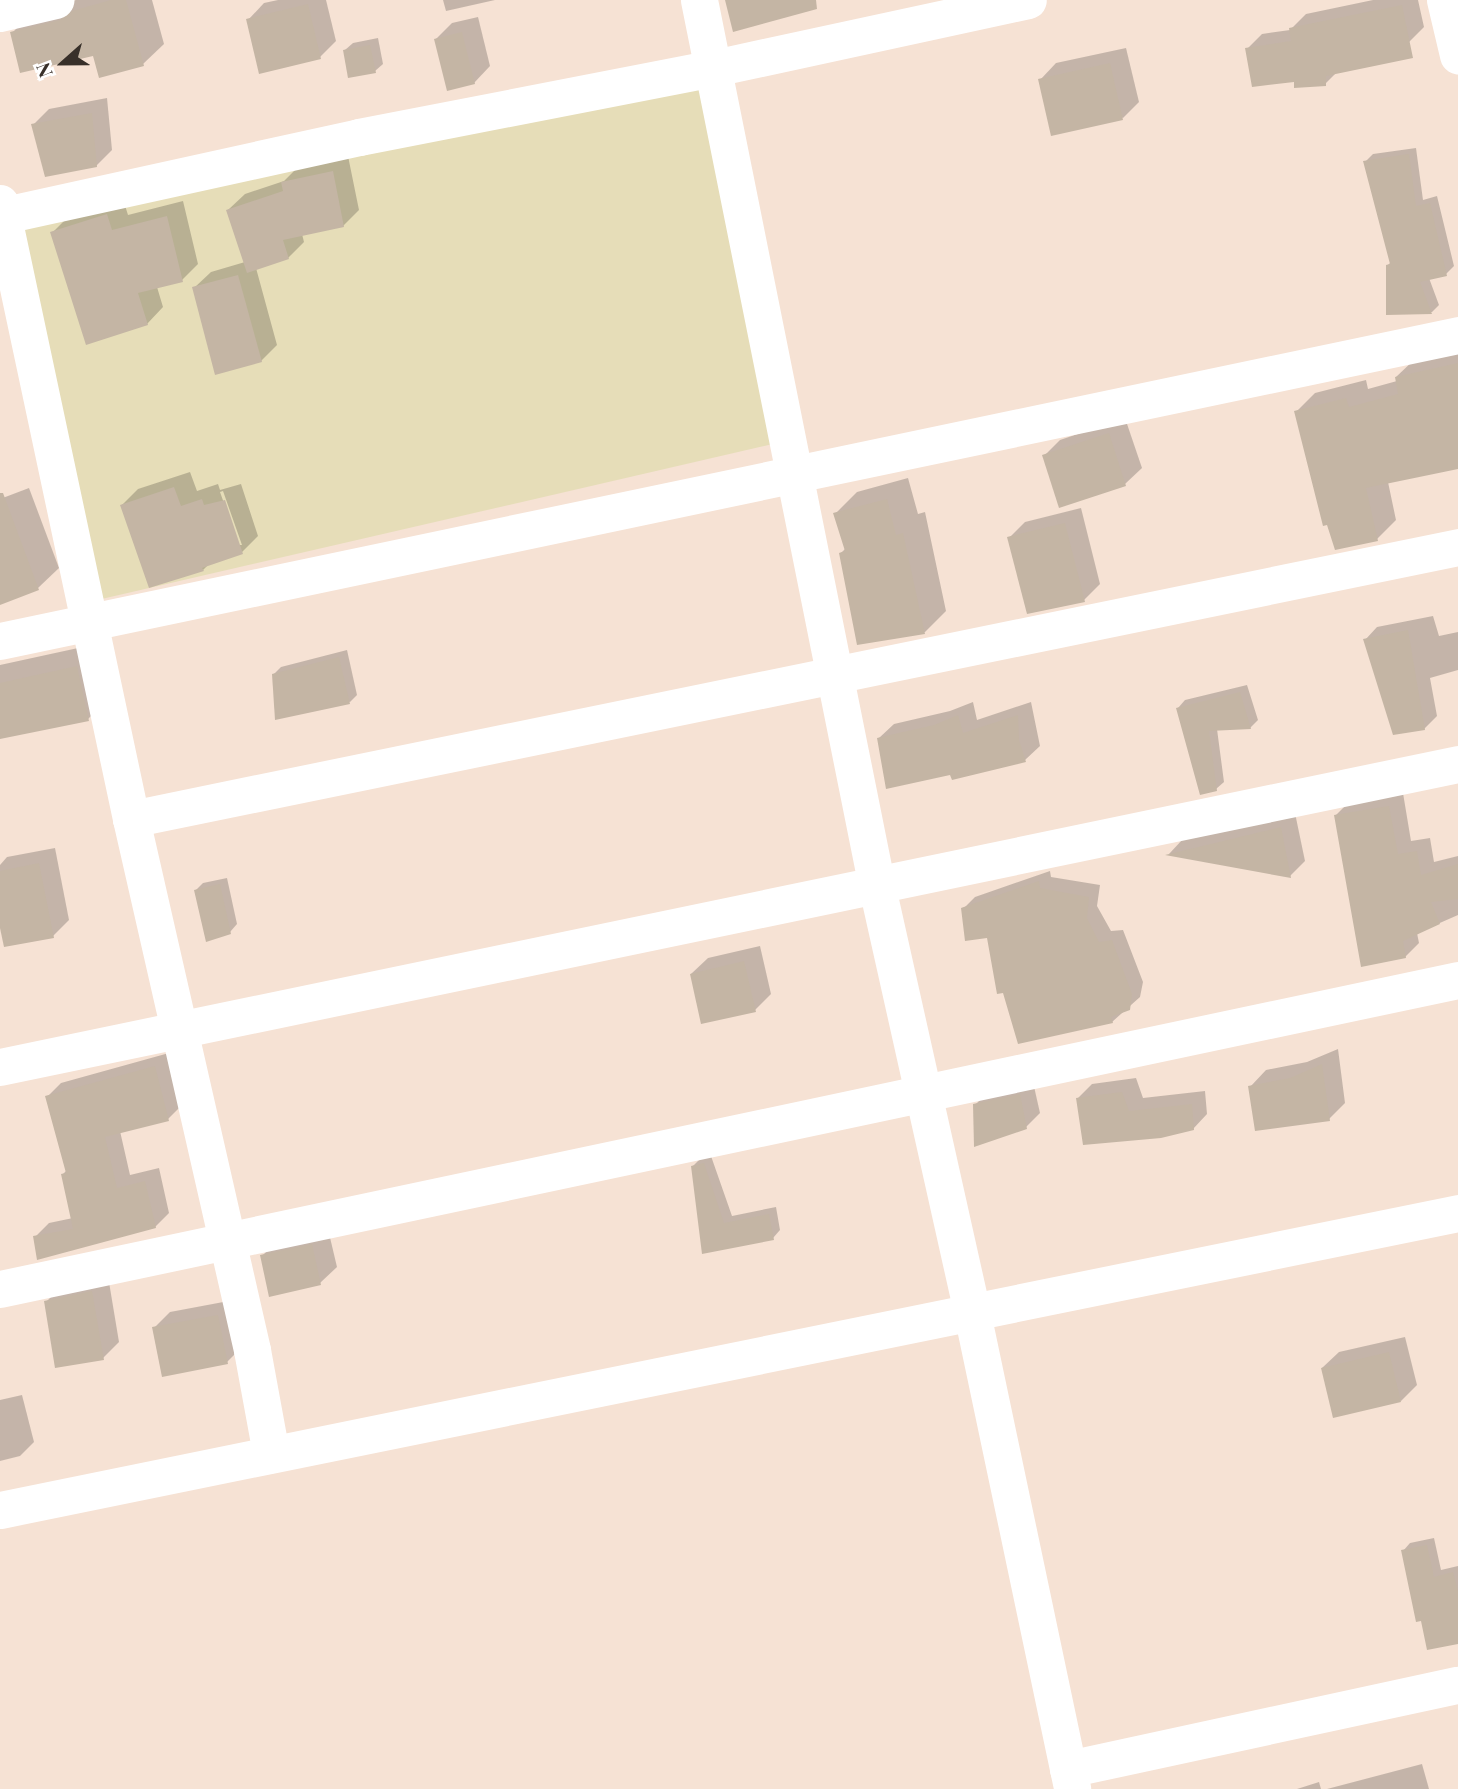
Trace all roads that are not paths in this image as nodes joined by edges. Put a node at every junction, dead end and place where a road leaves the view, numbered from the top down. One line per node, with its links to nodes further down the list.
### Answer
1 (55, 0): 5 (street)
2 (699, 0): 7 (street)
3 (1028, 0): 7 (street)
4 (1446, 0): 6 (street)
5 (0, 13)
6 (1457, 49)
7 (714, 68): 8 (street); 10 (street)
8 (1, 212): 12 (street)
9 (1458, 335): 10 (street)
10 (794, 474): 12 (street); 14 (street)
11 (1458, 547): 14 (street)
12 (90, 622): 13 (street); 16 (street)
13 (0, 641)
14 (835, 676): 16 (street); 17 (street)
15 (1458, 764): 17 (street)
16 (131, 819): 19 (street)
17 (877, 887): 19 (street); 21 (street)
18 (1458, 980): 21 (street)
19 (179, 1030): 20 (street); 23 (street)
20 (0, 1067)
21 (923, 1091): 23 (street); 25 (street)
22 (1458, 1213): 25 (street)
23 (227, 1242): 24 (street); 26 (street)
24 (0, 1289)
25 (972, 1313): 26 (street); 29 (street)
26 (271, 1454): 27 (street)
27 (0, 1510)
28 (1458, 1685): 29 (street)
29 (1070, 1779)

